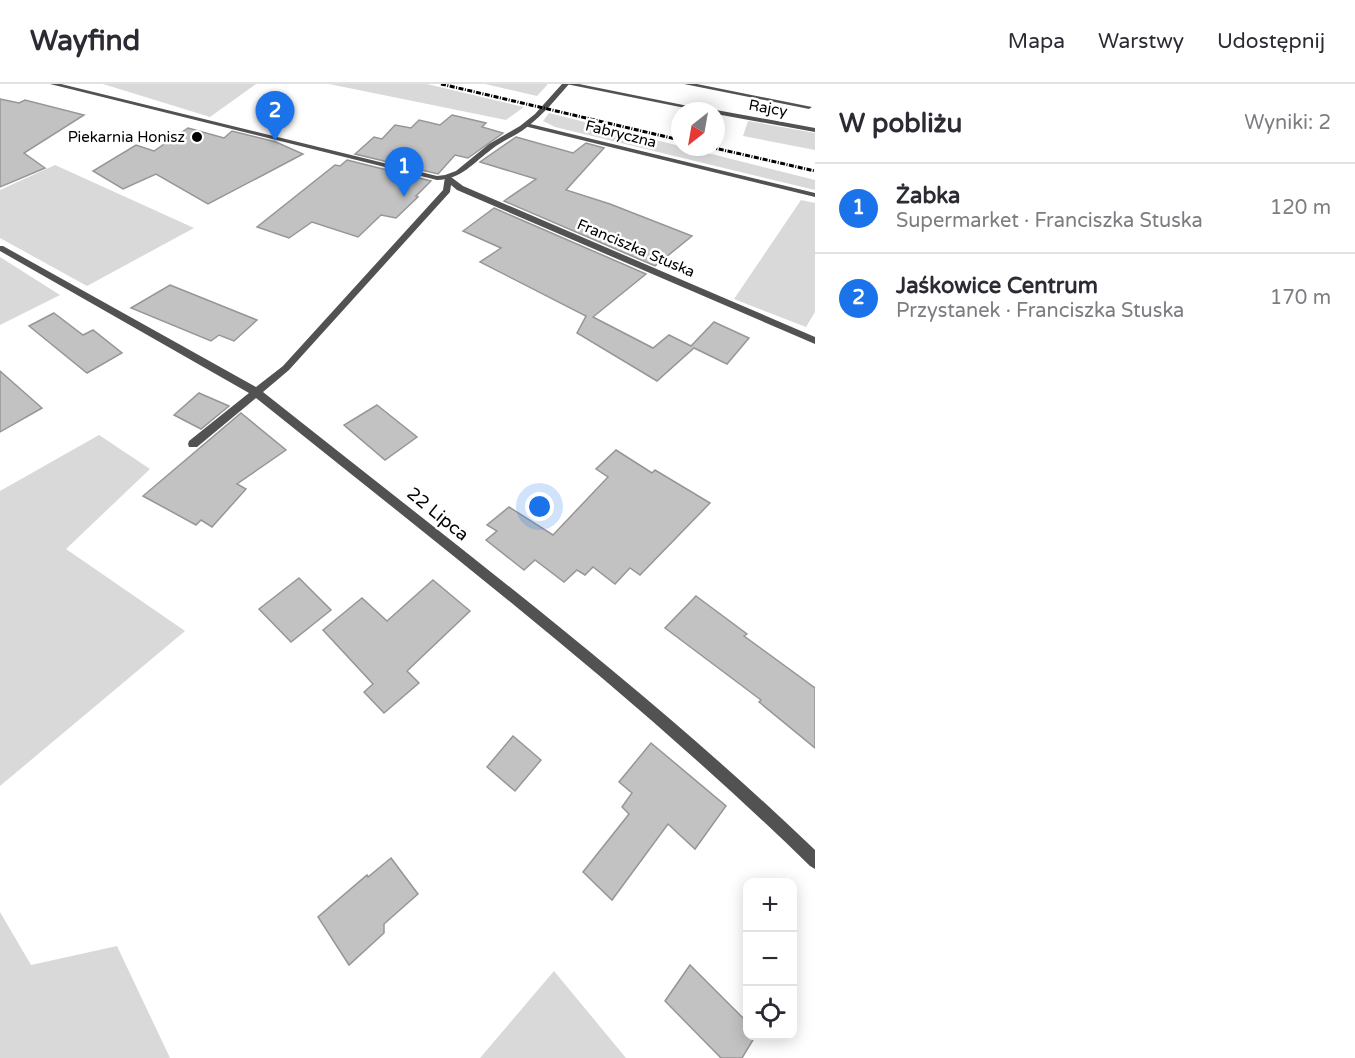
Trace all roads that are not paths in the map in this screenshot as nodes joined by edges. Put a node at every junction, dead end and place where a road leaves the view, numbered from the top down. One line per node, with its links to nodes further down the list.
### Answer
1 (53, 84): 9 (street)
2 (567, 84): 4 (street); 7 (street)
3 (687, 84): 5 (street)
4 (671, 104)
5 (809, 107)
6 (725, 114): 8 (street, Rajcy)
7 (526, 125): 9 (street); 10 (street, Fabryczna)
8 (815, 130)
9 (448, 178): 12 (street, Franciszka Stuska); 13 (street)
10 (815, 195)
11 (0, 248): 13 (street, 22 Lipca)
12 (815, 341)
13 (256, 392): 14 (street); 15 (street, 22 Lipca)
14 (193, 444)
15 (815, 861)

